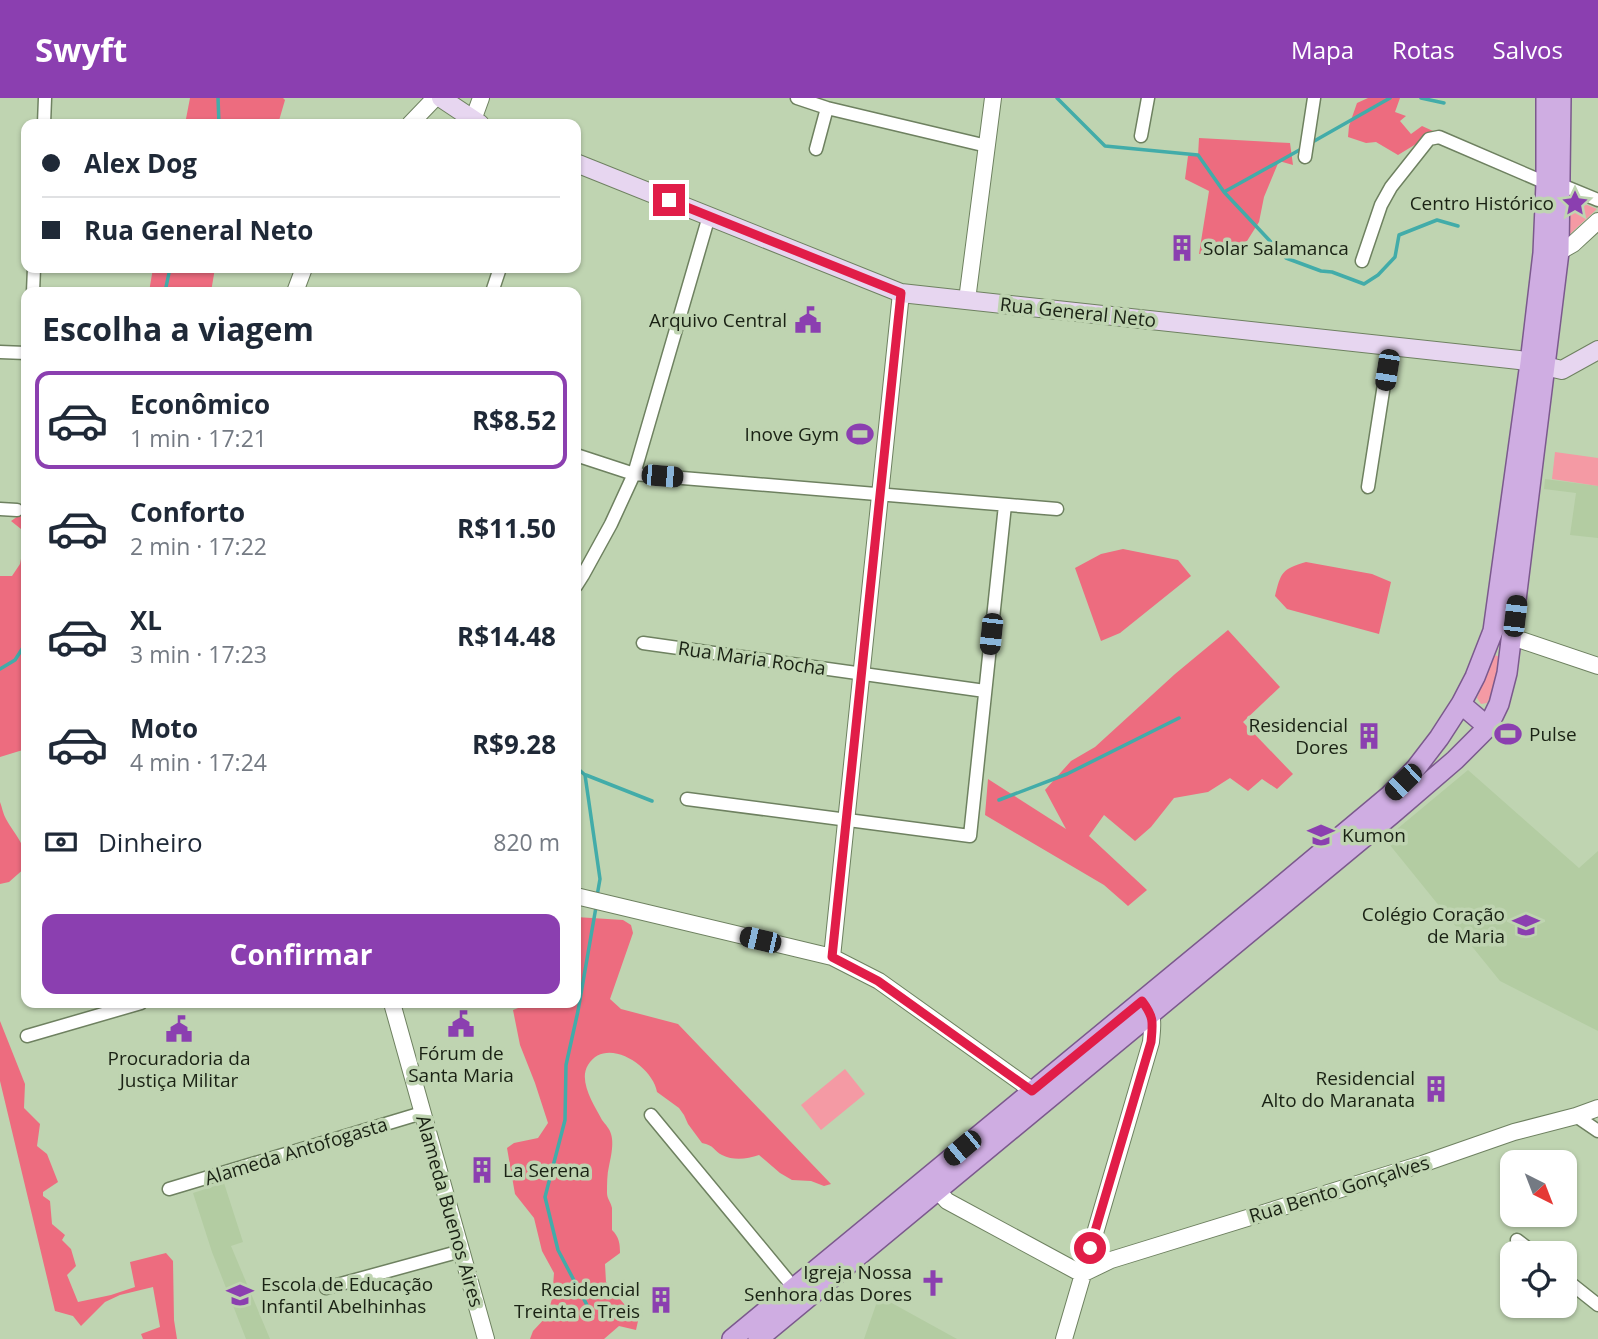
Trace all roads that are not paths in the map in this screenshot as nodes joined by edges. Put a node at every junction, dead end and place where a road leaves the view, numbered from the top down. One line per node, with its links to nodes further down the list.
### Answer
1 (45, 98): 12 (street)
2 (435, 98): 13 (street)
3 (441, 98): 14 (main road)
4 (481, 98): 15 (street)
5 (797, 98): 11 (street)
6 (993, 98): 17 (street)
7 (1148, 98): 16 (street)
8 (1314, 98): 19 (street)
9 (1546, 98): 21 (main road)
10 (1561, 98): 21 (main road)
11 (827, 108): 17 (street); 18 (street)
12 (44, 119)
13 (415, 119)
14 (472, 119)
15 (477, 119)
16 (1141, 136)
17 (987, 146): 28 (street)
18 (816, 149)
19 (1305, 157)
20 (581, 165): 23 (main road, Rua General Neto)
21 (1553, 184): 22 (street); 25 (main road); 26 (street); 33 (main road)
22 (1598, 200)
23 (709, 216): 27 (main road, Rua General Neto); 35 (street)
24 (1598, 221): 25 (street)
25 (1559, 252): 33 (main road)
26 (1362, 261)
27 (901, 293): 28 (main road, Rua General Neto); 37 (street)
28 (967, 300): 29 (main road, Rua General Neto)
29 (1390, 346): 33 (main road, Rua General Neto); 36 (street)
30 (1598, 350): 33 (main road, Rua General Neto)
31 (0, 352): 32 (street)
32 (21, 353)
33 (1538, 364): 43 (main road); 48 (main road)
34 (581, 457): 35 (street)
35 (634, 474): 37 (street); 42 (street)
36 (1368, 486)
37 (880, 494): 38 (street); 46 (street)
38 (1004, 505): 40 (street); 47 (street)
39 (0, 509): 41 (street)
40 (1056, 509)
41 (17, 510)
42 (581, 577)
43 (1512, 637): 45 (street); 49 (main road)
44 (643, 643): 46 (street, Rua Maria Rocha)
45 (1598, 666)
46 (862, 674): 47 (street, Rua Maria Rocha); 51 (street)
47 (985, 691): 51 (street)
48 (1461, 704): 49 (main road); 54 (main road)
49 (1488, 727): 54 (main road)
50 (687, 799): 51 (street)
51 (846, 820): 53 (street)
52 (581, 897): 53 (street)
53 (832, 957): 58 (street)
54 (1147, 1007): 58 (main road); 64 (main road); 67 (street)
55 (124, 1008): 57 (street)
56 (392, 1008): 60 (street, Alameda Buenos Aires)
57 (27, 1036)
58 (1032, 1091): 64 (main road)
59 (1598, 1108): 62 (street, Rua Bento Gonçalves)
60 (422, 1113): 65 (street, Alameda Antofogasta); 66 (street, Alameda Buenos Aires)
61 (651, 1115): 69 (street)
62 (1576, 1116): 63 (street); 67 (street, Rua Bento Gonçalves)
63 (1598, 1131)
64 (932, 1185): 67 (street); 69 (main road); 74 (main road)
65 (169, 1189)
66 (461, 1251): 68 (street); 72 (street, Alameda Buenos Aires)
67 (1082, 1274): 75 (street)
68 (326, 1288)
69 (794, 1288): 73 (main road)
70 (1577, 1288): 71 (street)
71 (1598, 1305)
72 (485, 1339)
73 (732, 1339)
74 (758, 1339)
75 (1064, 1339)

